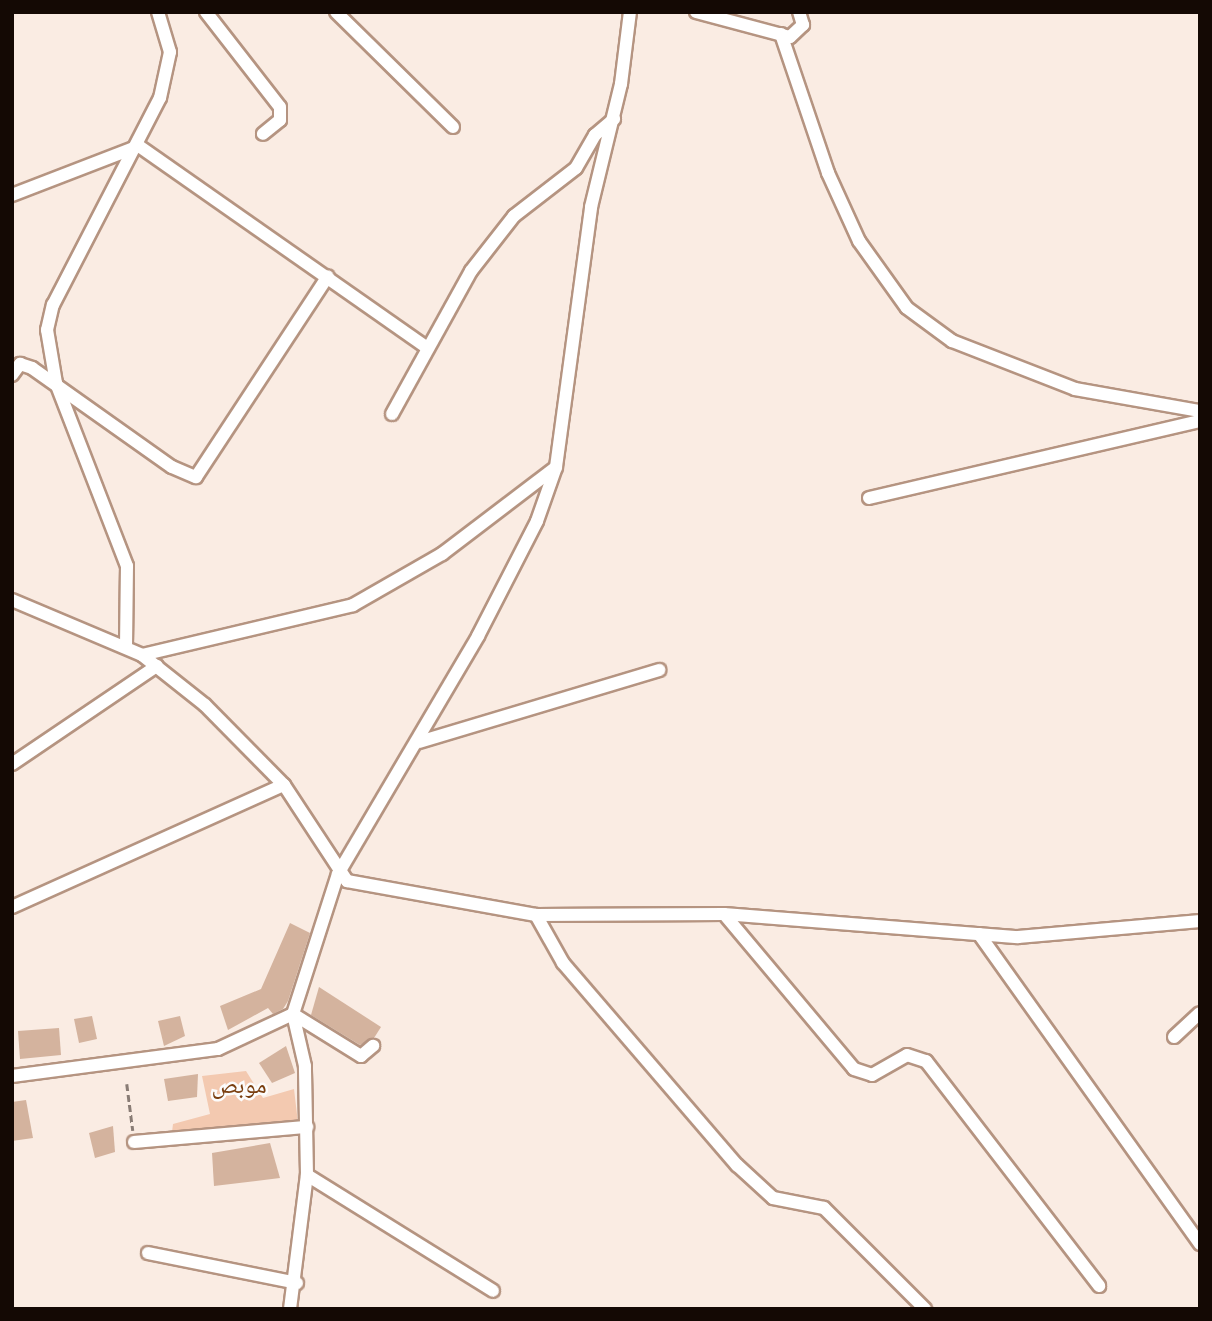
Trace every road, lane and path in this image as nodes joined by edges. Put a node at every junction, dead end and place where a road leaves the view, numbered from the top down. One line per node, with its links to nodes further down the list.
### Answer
1 (158, 12): 11 (street)
2 (206, 12): 10 (street)
3 (336, 12): 9 (street)
4 (630, 12): 8 (street)
5 (696, 12): 7 (street)
6 (799, 12): 7 (street)
7 (781, 34): 17 (street)
8 (614, 119): 14 (street); 20 (street)
9 (453, 127)
10 (263, 134)
11 (139, 146): 12 (street); 13 (street); 16 (street)
12 (12, 195)
13 (328, 276): 14 (street); 16 (street)
14 (427, 348): 18 (street)
15 (12, 375): 16 (street)
16 (56, 383): 23 (street)
17 (1200, 411)
18 (392, 414)
19 (1200, 421): 21 (street)
20 (556, 467): 24 (street); 27 (street)
21 (869, 498)
22 (12, 600): 23 (street)
23 (127, 647): 24 (street)
24 (142, 655): 25 (street)
25 (157, 666): 28 (street); 29 (street)
26 (659, 670): 27 (street)
27 (419, 742): 30 (street)
28 (12, 764)
29 (284, 785): 30 (street); 31 (street)
30 (338, 874): 33 (street); 37 (street)
31 (12, 907)
32 (724, 914): 33 (street); 35 (street); 48 (street)
33 (536, 915): 51 (street)
34 (1200, 921): 35 (street)
35 (979, 934): 45 (street)
36 (1200, 1013): 38 (street)
37 (293, 1014): 39 (street); 40 (street); 42 (street)
38 (1174, 1037)
39 (373, 1046)
40 (12, 1076)
41 (127, 1084): 43 (path)
42 (307, 1127): 43 (street); 44 (street)
43 (136, 1142)
44 (307, 1175): 47 (street); 49 (street)
45 (1200, 1244)
46 (148, 1253): 47 (street)
47 (296, 1283): 50 (street)
48 (1099, 1286)
49 (493, 1292)
50 (290, 1309)
51 (925, 1309)

